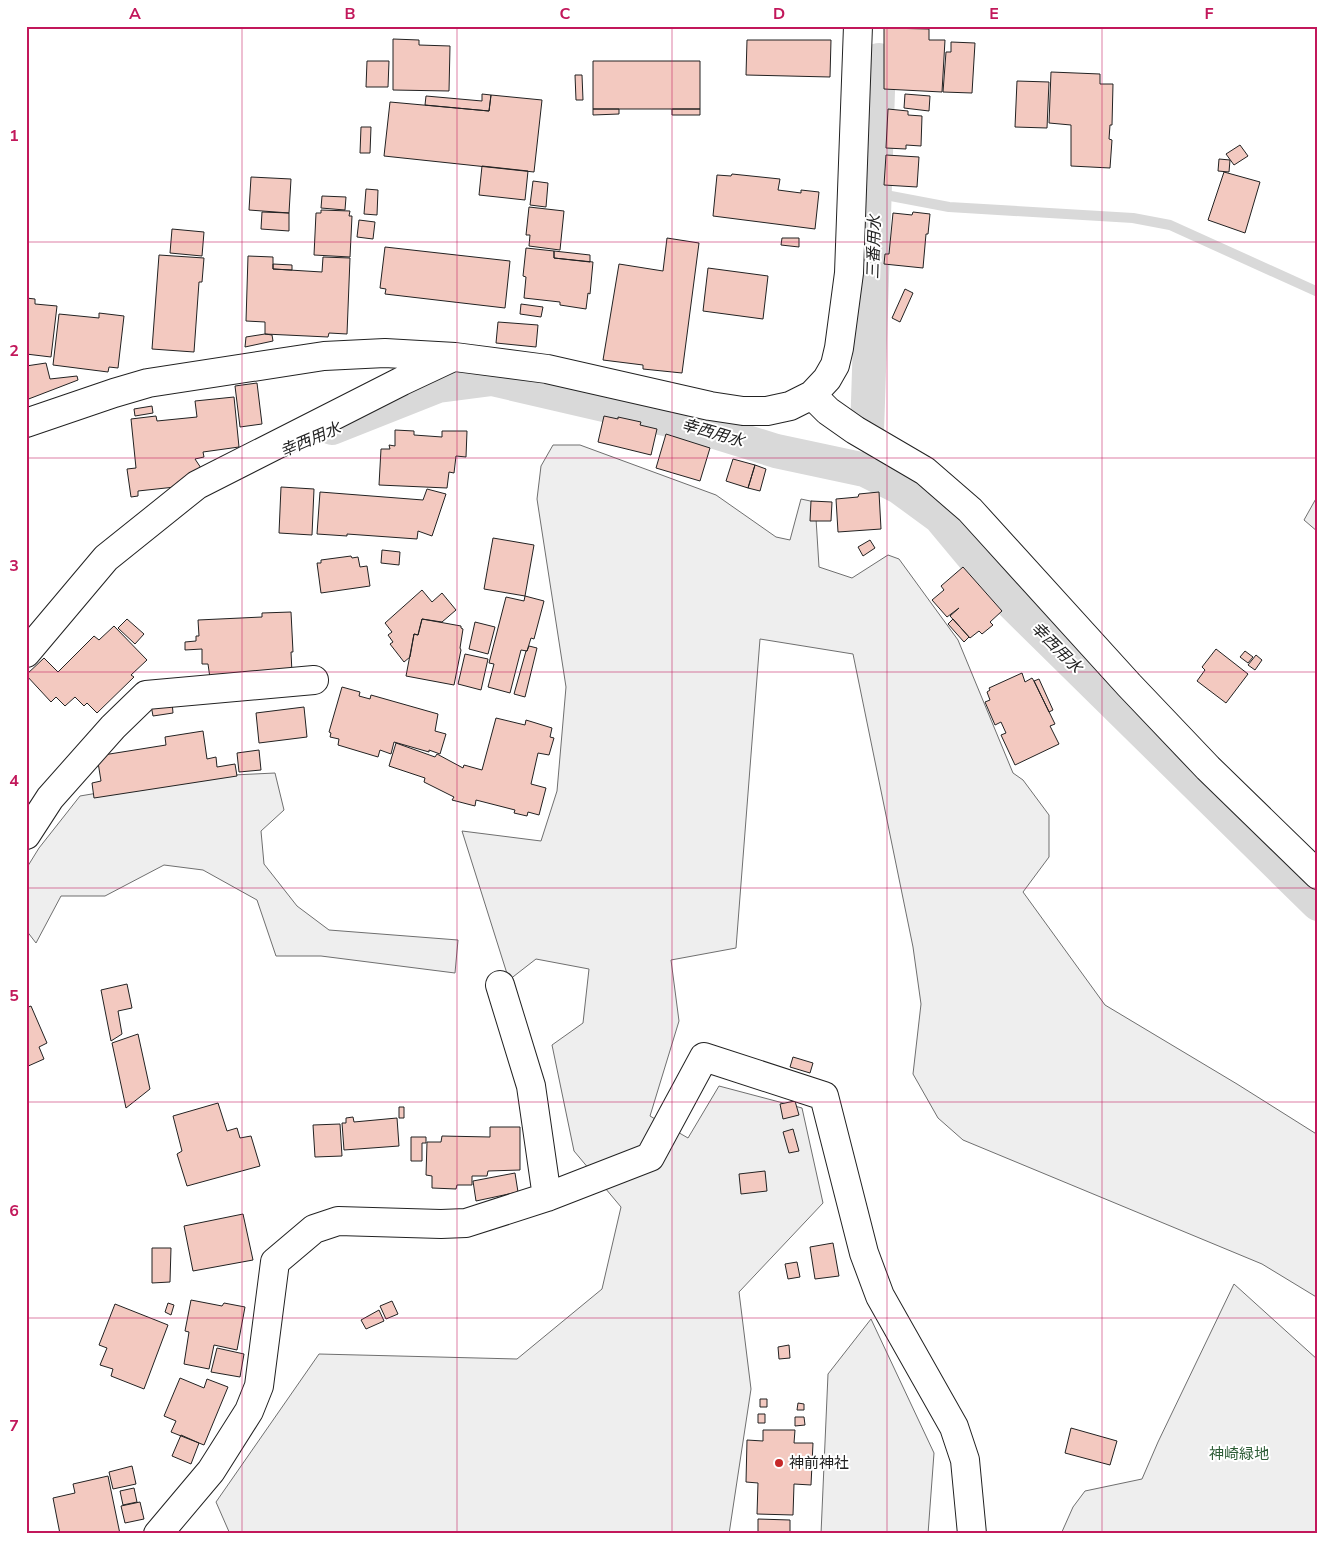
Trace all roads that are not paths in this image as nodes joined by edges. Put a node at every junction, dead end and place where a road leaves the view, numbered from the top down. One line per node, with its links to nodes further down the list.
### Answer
1 (858, 26): 3 (street)
2 (455, 357): 3 (street); 4 (street); 5 (street)
3 (812, 394): 8 (street)
4 (26, 423)
5 (26, 652)
6 (314, 680): 7 (street)
7 (26, 835)
8 (1318, 875)
9 (500, 985): 10 (street)
10 (547, 1196): 11 (street); 12 (street)
11 (158, 1534)
12 (972, 1534)

